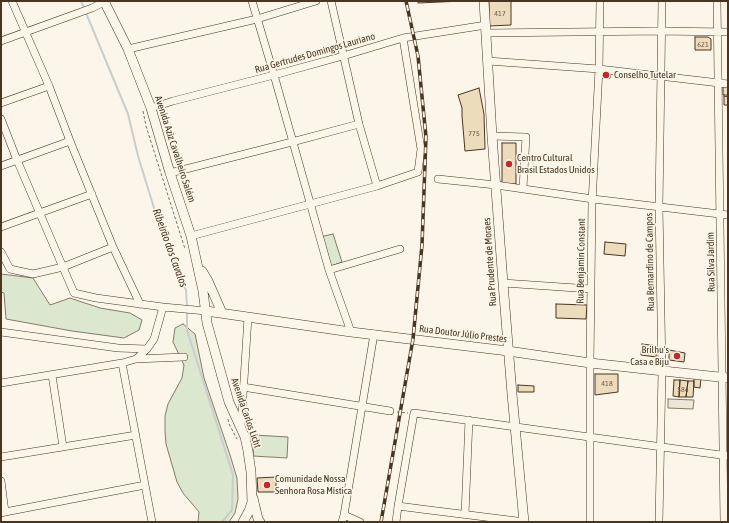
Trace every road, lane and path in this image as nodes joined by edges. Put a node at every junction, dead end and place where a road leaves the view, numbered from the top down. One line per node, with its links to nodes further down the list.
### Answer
1 (12, 1): 13 (street)
2 (104, 1): 13 (street); 19 (main road, Avenida Aziz Cavalheiro Salém)
3 (252, 1): 10 (street)
4 (316, 1): 10 (street)
5 (331, 1): 20 (street)
6 (484, 1): 11 (main road, Rua Prudente de Moraes)
7 (600, 1): 14 (street, Rua Benjamin Constant)
8 (662, 1): 12 (street, Rua Bernardino de Campos)
9 (717, 1): 15 (street, Rua Silva Jardim)
10 (258, 19): 19 (street); 23 (street)
11 (486, 29): 14 (street, Rua Gertrudes Domingos Lauriano); 17 (street, Rua Gertrudes Domingos Lauriano); 21 (main road, Rua Prudente de Moraes)
12 (662, 31): 14 (street, Rua Gertrudes Domingos Lauriano); 15 (street, Rua Gertrudes Domingos Lauriano); 24 (street, Rua Bernardino de Campos)
13 (26, 32): 18 (street); 27 (street)
14 (599, 32): 22 (street, Rua Benjamin Constant)
15 (718, 32): 16 (street, Rua Gertrudes Domingos Lauriano); 25 (street, Rua Silva Jardim)
16 (728, 32)
17 (403, 38): 20 (street, Rua Gertrudes Domingos Lauriano); 40 (street)
18 (1, 42)
19 (128, 49): 29 (main road, Avenida Aziz Cavalheiro Salém)
20 (343, 56): 23 (street, Rua Gertrudes Domingos Lauriano); 31 (street)
21 (488, 61): 22 (street); 32 (main road, Rua Prudente de Moraes)
22 (599, 69): 24 (street); 43 (street, Rua Benjamin Constant)
23 (274, 75): 29 (street, Rua Gertrudes Domingos Lauriano); 34 (street)
24 (662, 76): 25 (street); 45 (street, Rua Bernardino de Campos)
25 (719, 83): 26 (street); 47 (street, Rua Silva Jardim)
26 (728, 84)
27 (49, 86): 28 (street); 33 (street)
28 (1, 103)
29 (147, 107): 37 (main road, Avenida Aziz Cavalheiro Salém); 54 (path)
30 (1, 119): 35 (street)
31 (359, 124): 34 (street); 40 (street)
32 (492, 136): 39 (main road, Rua Prudente de Moraes); 41 (street)
33 (70, 141): 35 (street); 42 (street)
34 (292, 142): 37 (street); 44 (street)
35 (17, 160): 36 (street); 46 (street)
36 (1, 166)
37 (170, 173): 50 (main road, Avenida Aziz Cavalheiro Salém)
38 (438, 180): 39 (street)
39 (496, 185): 41 (street); 58 (main road, Rua Prudente de Moraes)
40 (377, 186): 44 (street)
41 (523, 188): 43 (street)
42 (92, 194): 46 (street); 51 (street)
43 (593, 199): 45 (street); 59 (street, Rua Benjamin Constant)
44 (310, 205): 50 (street); 57 (street)
45 (659, 207): 47 (street); 74 (street, Rua Bernardino de Campos)
46 (40, 213): 49 (street); 56 (street)
47 (720, 214): 48 (street); 76 (street, Rua Silva Jardim)
48 (728, 215)
49 (1, 227)
50 (191, 236): 55 (main road, Avenida Aziz Cavalheiro Salém)
51 (113, 247): 56 (street); 60 (street)
52 (400, 248): 57 (street)
53 (1, 252): 56 (street)
54 (186, 252)
55 (198, 266): 62 (main road, Avenida Aziz Cavalheiro Salém); 63 (main road)
56 (63, 267): 60 (street, Rua Doutor Júlio Prestes)
57 (329, 270): 66 (street)
58 (503, 283): 59 (street); 69 (main road, Rua Prudente de Moraes)
59 (591, 289): 73 (street, Rua Benjamin Constant)
60 (140, 304): 61 (street, Rua Doutor Júlio Prestes)
61 (163, 307): 62 (street, Rua Doutor Júlio Prestes); 68 (street)
62 (206, 311): 63 (main road, Rua Doutor Júlio Prestes); 85 (main road, Avenida Carlos Licht)
63 (222, 313): 64 (main road, Rua Doutor Júlio Prestes)
64 (248, 317): 66 (main road, Rua Doutor Júlio Prestes); 78 (street)
65 (1, 332): 68 (street)
66 (352, 332): 67 (main road, Rua Doutor Júlio Prestes)
67 (374, 334): 69 (main road, Rua Doutor Júlio Prestes); 79 (street)
68 (147, 349): 71 (street)
69 (508, 351): 73 (main road, Rua Doutor Júlio Prestes); 84 (main road, Rua Prudente de Moraes)
70 (184, 357): 71 (street)
71 (136, 359): 72 (street)
72 (122, 363): 75 (street); 86 (street)
73 (590, 363): 74 (main road, Rua Doutor Júlio Prestes); 87 (street, Rua Benjamin Constant)
74 (662, 371): 76 (main road, Rua Doutor Júlio Prestes); 90 (street, Rua Bernardino de Campos)
75 (52, 375): 77 (street); 89 (street)
76 (725, 378): 91 (street, Rua Silva Jardim)
77 (1, 383)
78 (243, 387): 79 (street); 85 (street)
79 (362, 407): 80 (street); 99 (street)
80 (390, 411): 81 (path)
81 (414, 413): 83 (street); 96 (street)
82 (227, 416): 88 (path)
83 (469, 420): 84 (street); 98 (street)
84 (515, 427): 87 (street); 106 (main road, Rua Prudente de Moraes)
85 (241, 428): 95 (main road, Avenida Carlos Licht)
86 (136, 435): 89 (street); 94 (street)
87 (590, 436): 90 (street); 107 (street, Rua Benjamin Constant)
88 (239, 443)
89 (63, 447): 92 (street)
90 (661, 447): 91 (street); 108 (street, Rua Bernardino de Campos)
91 (726, 456): 109 (street, Rua Silva Jardim)
92 (1, 457)
93 (1, 481): 97 (street)
94 (145, 485): 97 (street); 100 (street)
95 (252, 493): 101 (main road, Avenida Carlos Licht); 102 (main road)
96 (398, 506): 98 (street); 104 (street)
97 (3, 512)
98 (462, 514): 105 (street); 106 (street)
99 (343, 518): 103 (street)
100 (152, 522)
101 (243, 522)
102 (260, 522)
103 (360, 522)
104 (396, 522)
105 (460, 522)
106 (524, 522)
107 (590, 522)
108 (659, 522)
109 (724, 522)

